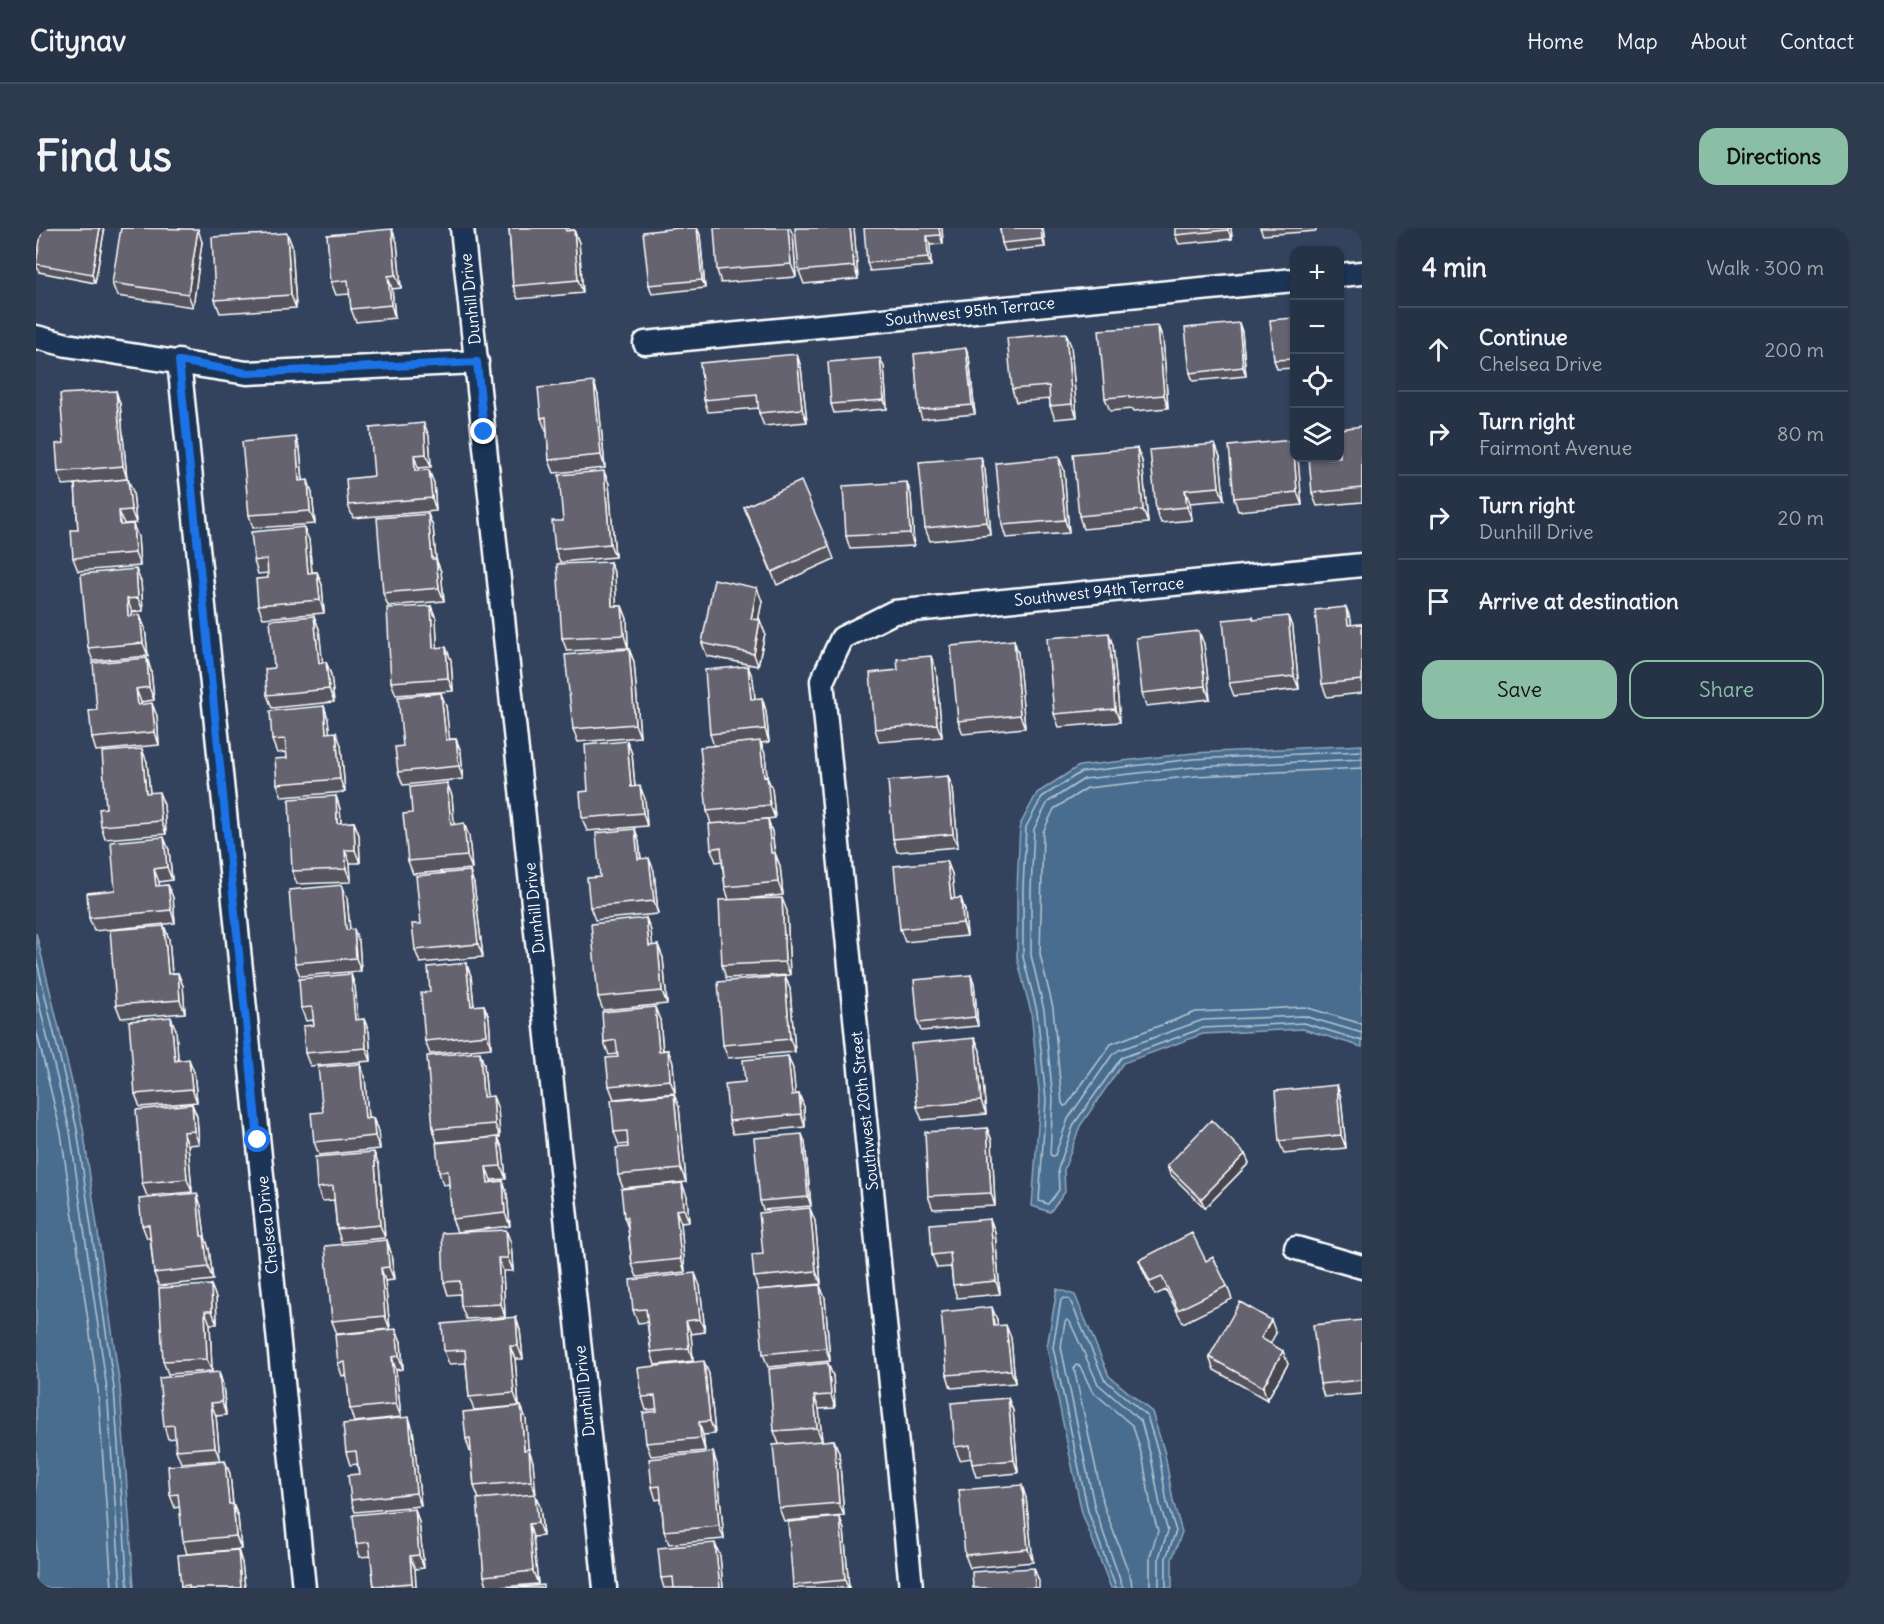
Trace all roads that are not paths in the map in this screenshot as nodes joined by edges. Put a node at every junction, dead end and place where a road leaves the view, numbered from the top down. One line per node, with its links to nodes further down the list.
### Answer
1 (462, 228): 8 (street, Dunhill Drive)
2 (1362, 273): 3 (street)
3 (1344, 275)
4 (1290, 280): 6 (street, Southwest 95th Terrace)
5 (36, 337): 7 (street)
6 (645, 343)
7 (179, 361): 8 (street); 13 (street, Chelsea Drive)
8 (477, 362): 14 (street, Dunhill Drive)
9 (1362, 565): 10 (street, Southwest 94th Terrace)
10 (842, 638): 15 (street, Southwest 20th Street)
11 (1296, 1248): 12 (street)
12 (1362, 1268)
13 (304, 1588)
14 (605, 1588)
15 (911, 1588)

